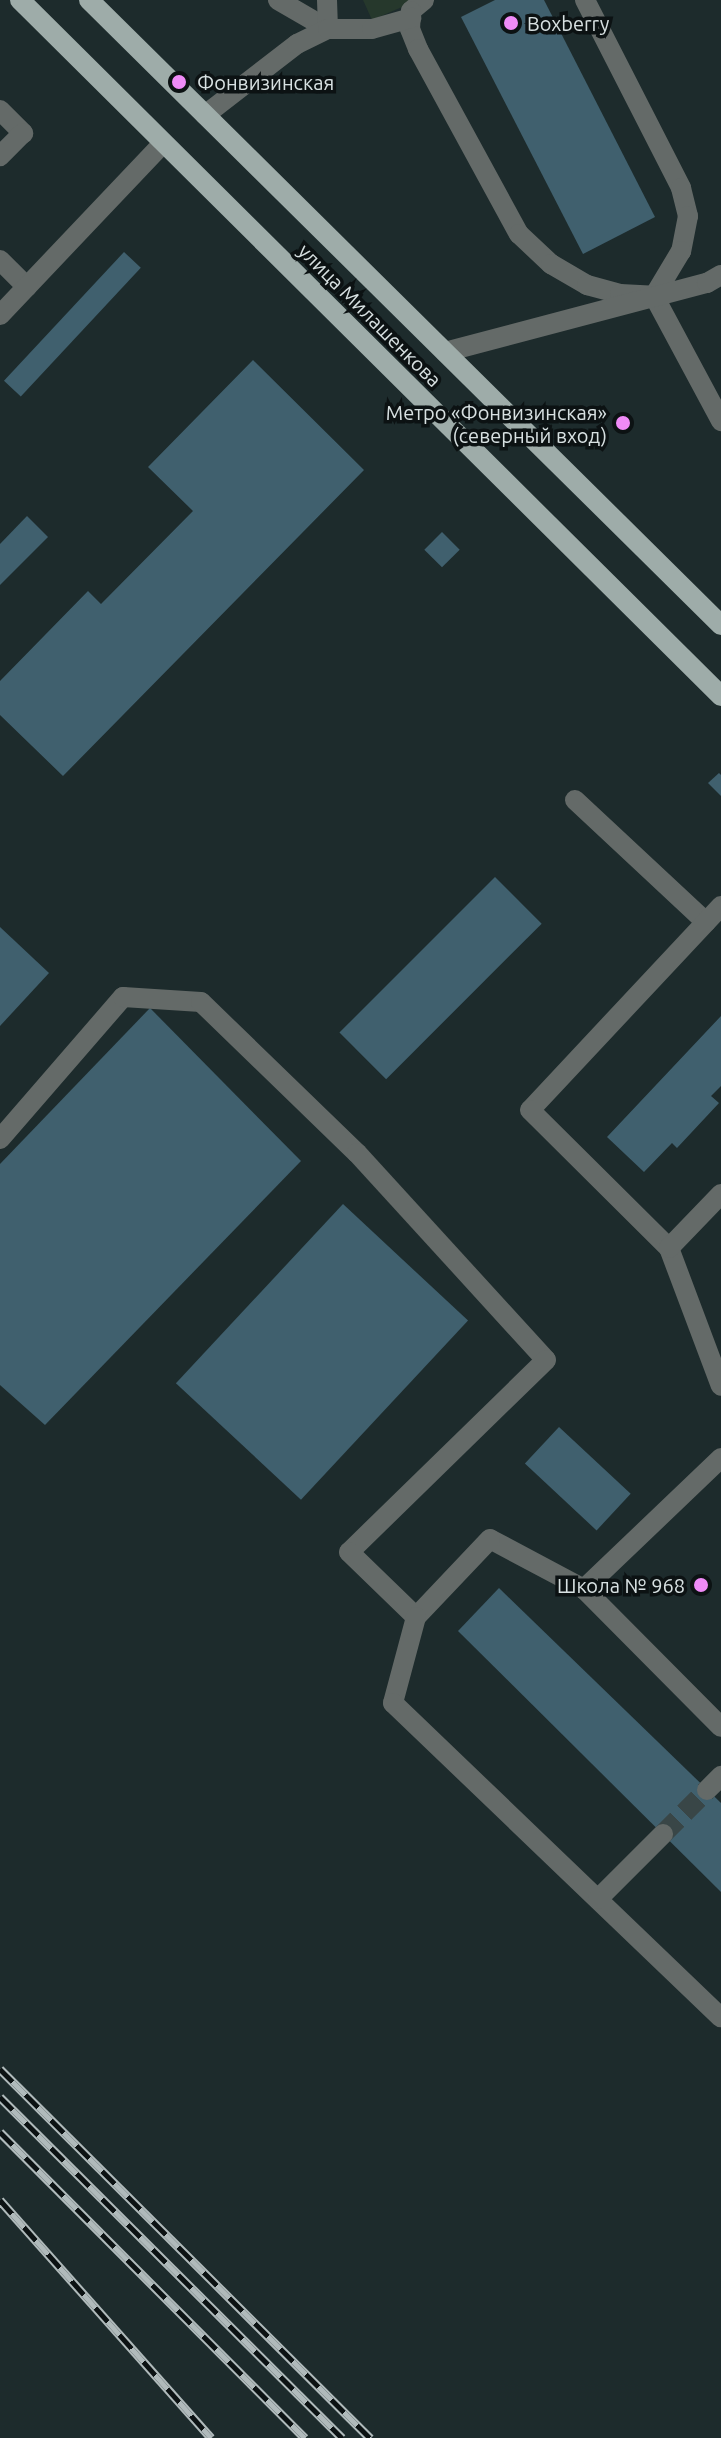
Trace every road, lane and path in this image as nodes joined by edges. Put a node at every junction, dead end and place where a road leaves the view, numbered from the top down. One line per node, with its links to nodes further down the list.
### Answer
1 (20, 0): 11 (main road, улица Милашенкова)
2 (89, 0): 10 (main road, улица Милашенкова)
3 (278, 0): 8 (lane)
4 (327, 0): 8 (lane)
5 (424, 0): 7 (lane)
6 (585, 0): 16 (lane)
7 (411, 18): 8 (lane); 16 (lane)
8 (328, 29): 10 (lane)
9 (0, 110): 12 (lane)
10 (205, 115): 18 (main road, улица Милашенкова)
11 (163, 143): 15 (lane); 21 (main road, улица Милашенкова)
12 (0, 156)
13 (0, 260): 15 (lane)
14 (721, 275): 16 (lane)
15 (27, 287): 17 (lane)
16 (654, 296): 18 (lane); 19 (lane)
17 (3, 305)
18 (445, 352): 20 (main road, улица Милашенкова)
19 (721, 421)
20 (721, 625)
21 (721, 696)
22 (575, 800): 24 (lane)
23 (721, 906): 24 (lane)
24 (706, 922): 27 (lane)
25 (0, 1139): 31 (lane)
26 (721, 1194): 27 (lane)
27 (669, 1248): 28 (lane)
28 (721, 1386)
29 (721, 1458): 30 (lane)
30 (584, 1589): 31 (lane); 32 (lane)
31 (416, 1617): 34 (lane)
32 (721, 1727)
33 (663, 1834): 34 (lane)
34 (598, 1899): 35 (lane)
35 (721, 2017)

